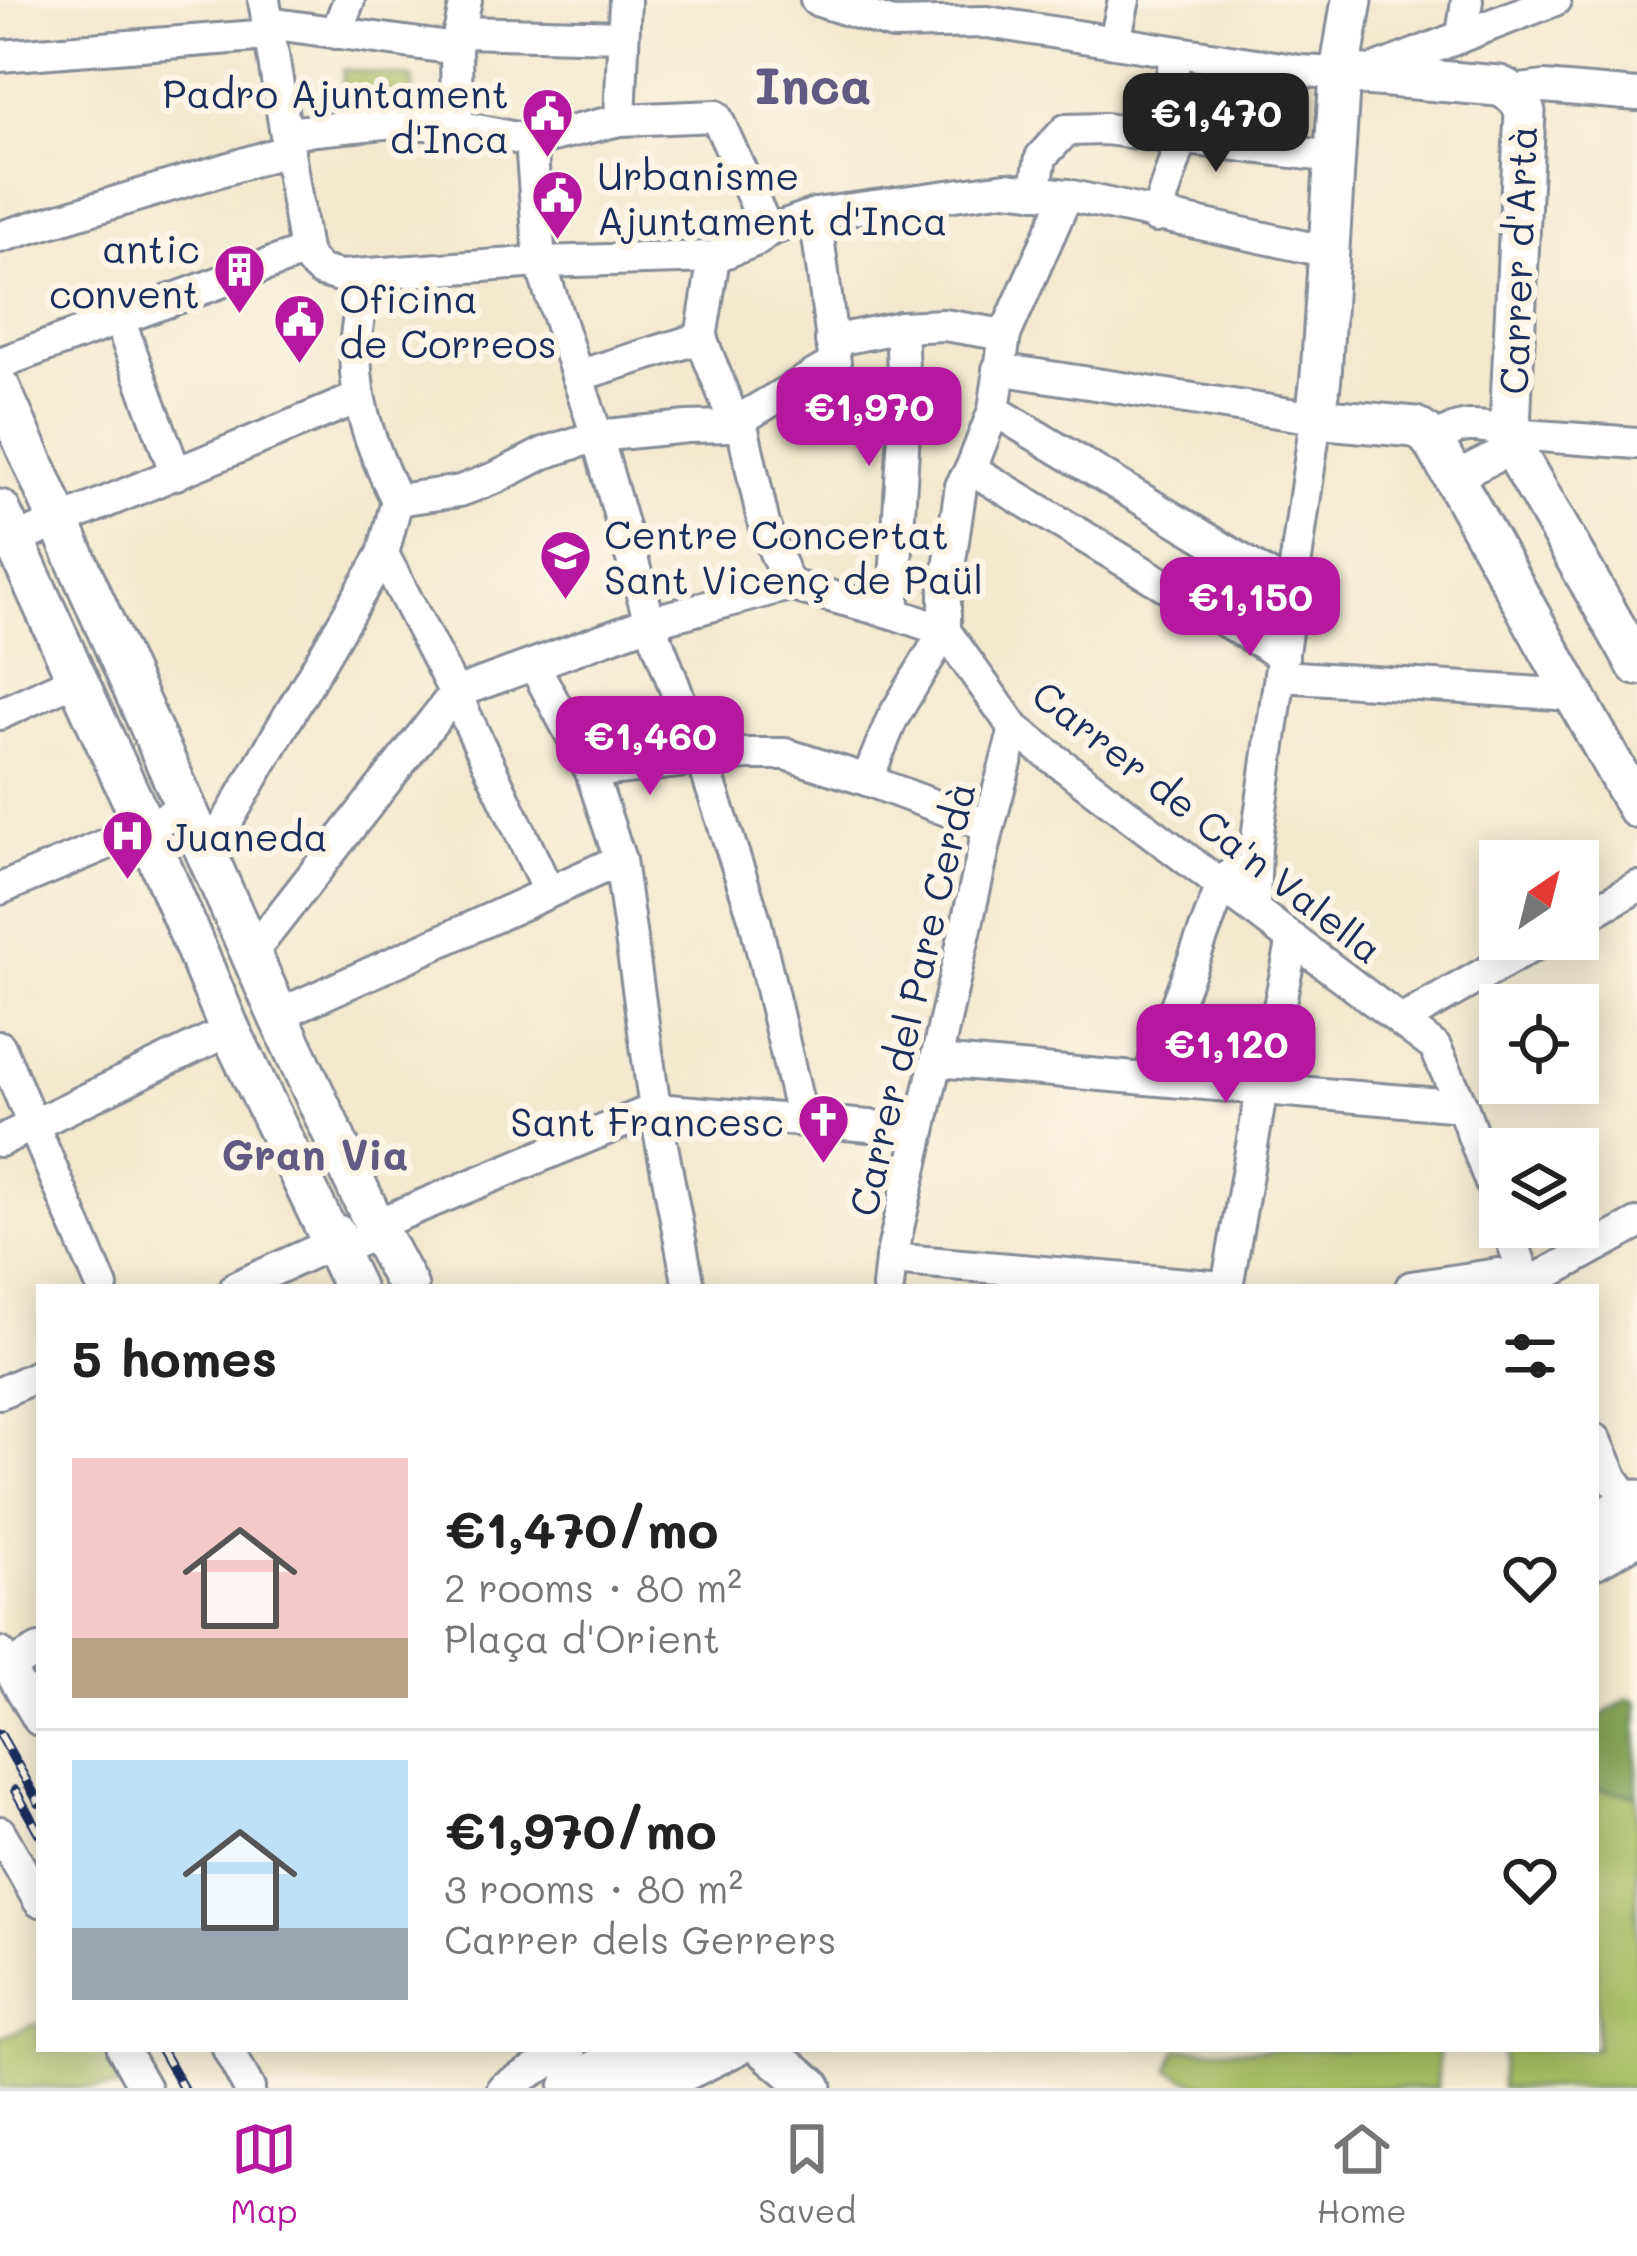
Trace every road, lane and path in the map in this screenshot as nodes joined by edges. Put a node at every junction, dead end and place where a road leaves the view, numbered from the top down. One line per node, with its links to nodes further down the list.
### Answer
1 (349, 0): 13 (street)
2 (466, 0): 17 (street)
3 (625, 0): 14 (street)
4 (816, 0): 12 (street)
5 (952, 0): 12 (street)
6 (1124, 0): 16 (street)
7 (1352, 0): 20 (main road)
8 (1467, 0): 15 (street)
9 (1555, 0): 10 (street)
10 (1519, 7): 15 (street)
11 (267, 19): 13 (street); 19 (street); 26 (street)
12 (987, 22): 16 (street)
13 (336, 33): 17 (street)
14 (623, 36): 17 (street); 23 (street)
15 (1462, 36): 20 (street)
16 (1115, 40): 18 (street)
17 (457, 41): 24 (street)
18 (1176, 52): 20 (street); 25 (street)
19 (0, 56)
20 (1351, 74): 21 (main road); 28 (main road)
21 (1512, 91): 22 (street); 54 (main road, Carrer d'Artà)
22 (1637, 95)
23 (620, 120): 27 (street); 33 (street)
24 (457, 126): 26 (street); 27 (street)
25 (1172, 137): 28 (street); 29 (street); 32 (street)
26 (288, 141): 34 (street); 35 (street)
27 (531, 141): 38 (street)
28 (1334, 157): 36 (main road)
29 (1035, 192): 30 (street); 31 (street)
30 (1067, 195): 32 (street); 42 (street)
31 (815, 214): 33 (street); 44 (street)
32 (1156, 217): 36 (street)
33 (768, 230): 37 (street)
34 (0, 237)
35 (305, 251): 39 (street); 40 (street)
36 (1329, 252): 51 (main road)
37 (714, 257): 38 (street); 43 (street)
38 (540, 262): 39 (street); 47 (street)
39 (370, 275): 49 (street)
40 (118, 319): 45 (street); 58 (street)
41 (901, 327): 42 (street); 44 (street); 65 (street)
42 (1005, 335): 46 (street)
43 (701, 338): 47 (street); 52 (street)
44 (830, 341): 52 (street)
45 (0, 362)
46 (998, 369): 50 (street); 51 (street)
47 (577, 376): 53 (street)
48 (0, 388): 60 (main road)
49 (358, 398): 58 (street); 59 (street)
50 (994, 410): 57 (street); 64 (street)
51 (1316, 418): 56 (main road); 64 (street)
52 (741, 421): 53 (street); 63 (street)
53 (597, 436): 59 (street); 66 (street)
54 (1511, 439): 55 (street); 56 (street); 69 (main road)
55 (1637, 443)
56 (1442, 457): 73 (main road)
57 (971, 469): 67 (street); 70 (street)
58 (176, 474): 60 (street)
59 (398, 500): 62 (street)
60 (60, 521): 61 (street); 79 (main road)
61 (4, 532): 71 (main road)
62 (383, 554): 72 (street); 84 (street)
63 (789, 585): 65 (street); 66 (street)
64 (1292, 590): 70 (street)
65 (893, 613): 67 (street)
66 (650, 622): 68 (street); 76 (street)
67 (945, 631): 75 (street, Carrer de Ca'n Valella); 78 (street)
68 (534, 665): 72 (street); 77 (street)
69 (1637, 665)
70 (1282, 666): 73 (street); 83 (street)
71 (76, 679): 74 (street); 82 (main road)
72 (455, 693): 89 (street); 93 (street)
73 (1572, 694): 80 (main road)
74 (0, 713)
75 (1015, 729): 81 (street, Carrer del Pare Cerdà); 86 (street, Carrer de Ca'n Valella)
76 (702, 759): 77 (street); 78 (street); 104 (street)
77 (591, 772): 85 (street)
78 (867, 780): 81 (street)
79 (186, 807): 82 (street); 84 (main road)
80 (1637, 808)
81 (989, 826): 99 (street, Carrer del Pare Cerdà)
82 (145, 828): 88 (street); 97 (main road)
83 (1256, 845): 86 (street); 90 (street)
84 (207, 856): 93 (main road)
85 (620, 860): 89 (street); 103 (street)
86 (1222, 885): 90 (street, Carrer de Ca'n Valella); 100 (street)
87 (1637, 887): 91 (street)
88 (0, 889)
89 (548, 890): 95 (street)
90 (1253, 908): 92 (street, Carrer de Ca'n Valella)
91 (1599, 908)
92 (1293, 939): 96 (street, Carrer de Ca'n Valella); 101 (street)
93 (251, 954): 95 (main road)
94 (1508, 960): 96 (street)
95 (278, 1016): 110 (main road)
96 (1401, 1021): 102 (street, Carrer de Ca'n Valella)
97 (230, 1030): 105 (street); 111 (main road)
98 (0, 1047): 105 (street)
99 (937, 1061): 100 (street); 106 (street, Carrer del Pare Cerdà)
100 (1148, 1079): 101 (street)
101 (1262, 1089): 102 (street); 120 (street)
102 (1462, 1106): 108 (street, Carrer de Ca'n Valella)
103 (655, 1109): 104 (street); 110 (street); 118 (street)
104 (802, 1120): 106 (street)
105 (35, 1125): 107 (street); 114 (street)
106 (920, 1130): 113 (street, Carrer del Pare Cerdà)
107 (0, 1141)
108 (1479, 1152)
109 (1637, 1224): 124 (street)
110 (375, 1225): 111 (street); 117 (main road)
111 (331, 1244): 115 (street); 116 (main road)
112 (1514, 1248): 123 (street)
113 (890, 1273): 119 (street)
114 (101, 1284)
115 (243, 1284)
116 (352, 1284)
117 (406, 1284)
118 (688, 1284)
119 (1153, 1284)
120 (1226, 1284)
121 (1431, 1284): 122 (street)
122 (1522, 1284)
123 (1526, 1284)
124 (1531, 1284)
125 (36, 1376): 126 (street)
126 (0, 1393)
127 (1599, 1448): 128 (street)
128 (1623, 1502): 129 (street)
129 (1599, 1556)
130 (36, 1651): 131 (street)
131 (4, 1660): 132 (street)
132 (36, 1715)
133 (0, 1832): 134 (street)
134 (36, 1896)
135 (125, 2052): 144 (street)
136 (230, 2052): 145 (street)
137 (563, 2052): 143 (street)
138 (634, 2052): 146 (highway)
139 (682, 2052): 147 (highway)
140 (733, 2052): 148 (street)
141 (770, 2052): 149 (main road)
142 (808, 2052): 149 (main road)
143 (516, 2070)
144 (145, 2088)
145 (249, 2088)
146 (572, 2088)
147 (618, 2088)
148 (659, 2088)
149 (814, 2088)

